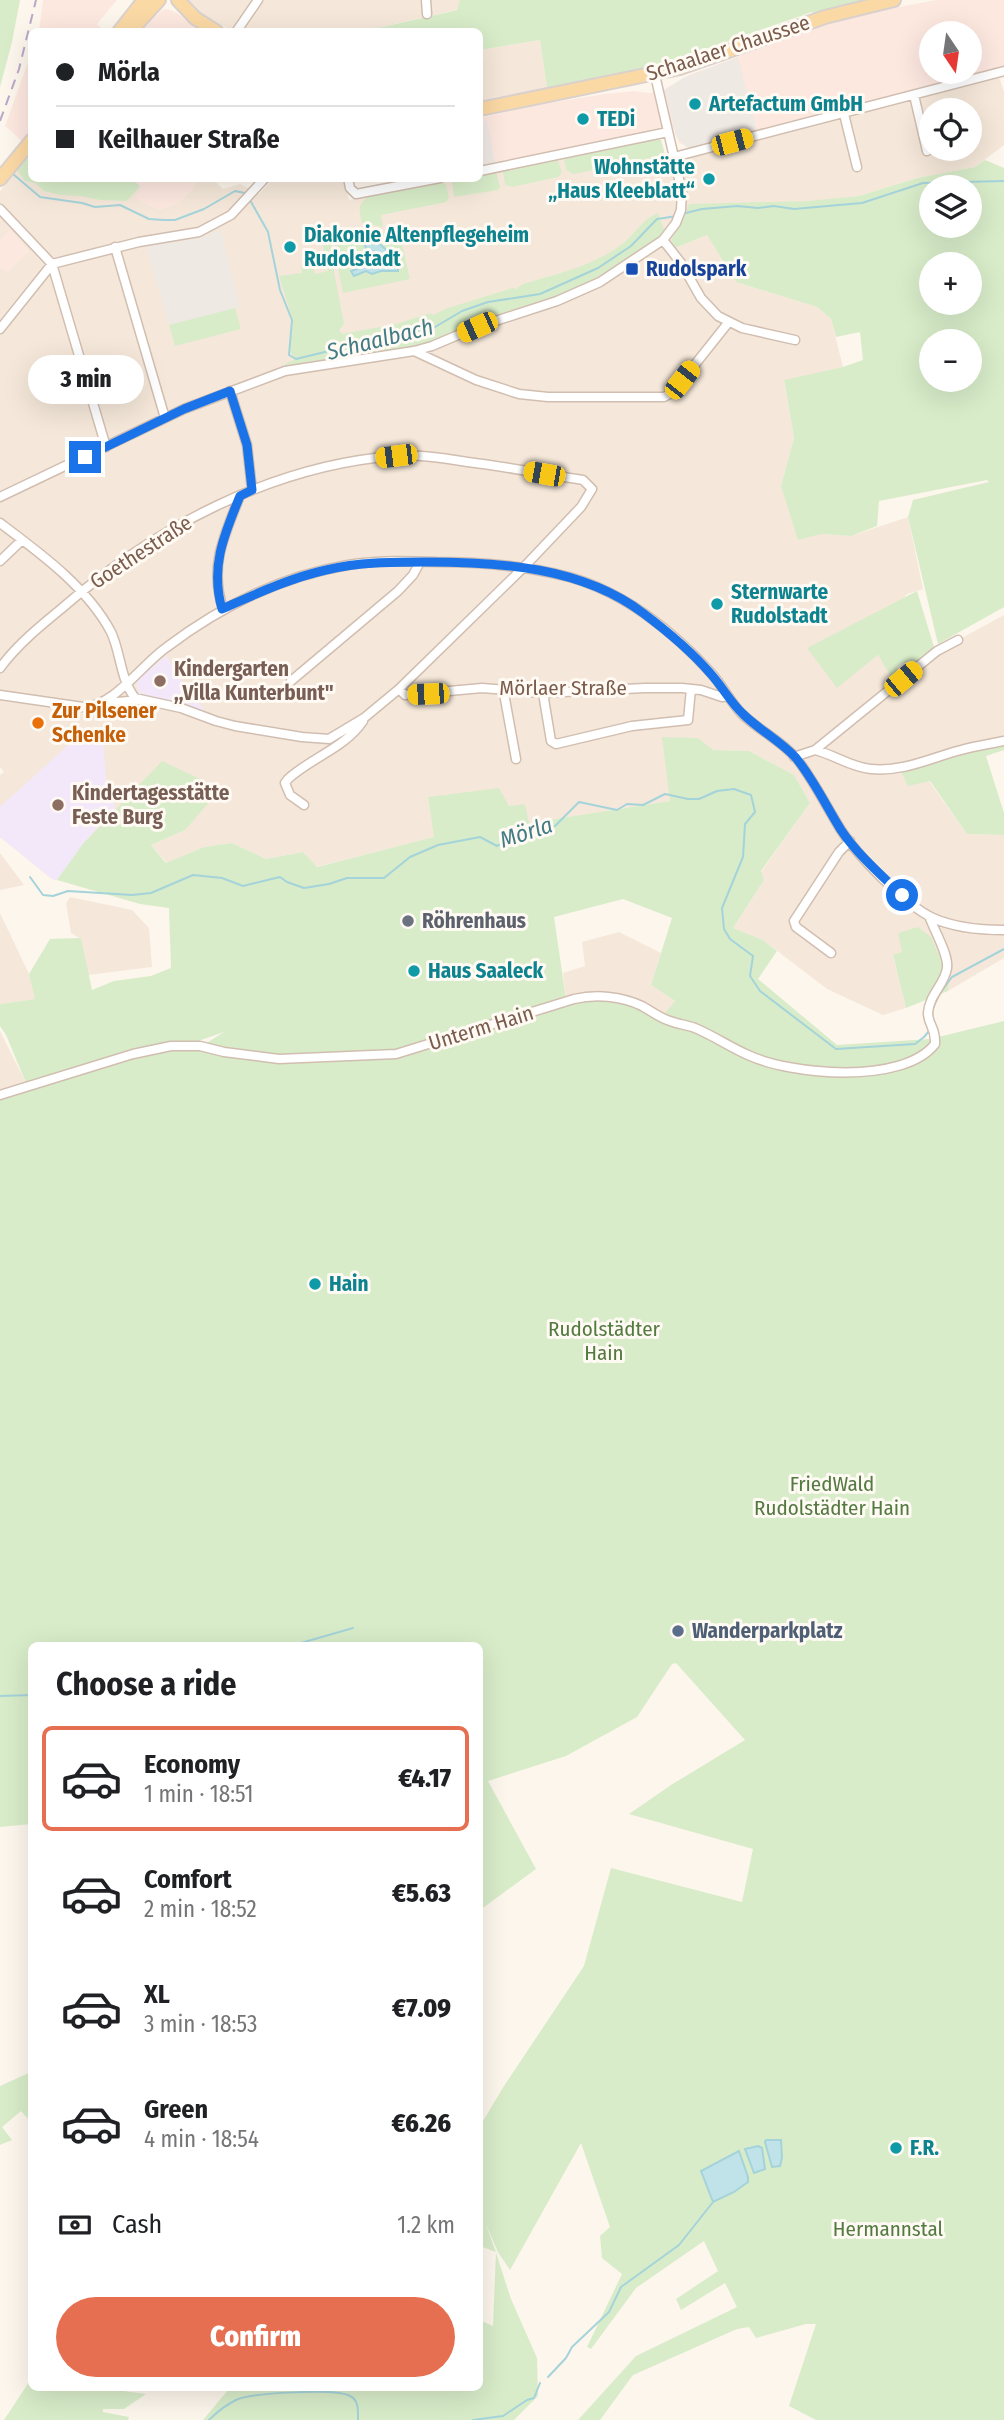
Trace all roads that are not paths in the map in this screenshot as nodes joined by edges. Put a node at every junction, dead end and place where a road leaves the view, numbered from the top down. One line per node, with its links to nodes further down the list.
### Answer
1 (144, 0): 8 (main road)
2 (159, 0): 9 (main road)
3 (178, 0): 10 (main road)
4 (258, 0): 11 (street)
5 (426, 0): 7 (street)
6 (894, 0): 13 (main road, Schaalaer Chaussee)
7 (427, 14)
8 (122, 28)
9 (134, 28)
10 (211, 28)
11 (239, 28)
12 (1004, 71): 14 (street)
13 (655, 75): 15 (main road, Schaalaer Chaussee); 18 (street)
14 (914, 95): 16 (street); 17 (street)
15 (483, 108)
16 (844, 114): 20 (street); 21 (street)
17 (919, 117)
18 (668, 132): 20 (street); 22 (street)
19 (28, 145): 23 (main road)
20 (674, 157): 28 (street)
21 (856, 167)
22 (483, 169)
23 (5, 173)
24 (262, 182): 29 (street)
25 (349, 182): 26 (street)
26 (419, 182)
27 (0, 209): 30 (street)
28 (663, 240): 31 (street); 34 (street)
29 (115, 247): 30 (street); 36 (street)
30 (52, 264): 32 (street); 37 (street)
31 (728, 323): 33 (street); 34 (street)
32 (0, 329)
33 (795, 340)
34 (414, 351): 35 (street)
35 (230, 391): 36 (street); 38 (street)
36 (165, 418): 37 (street)
37 (106, 447): 40 (street)
38 (252, 490): 39 (street, Goethestraße); 45 (street, Goethestraße)
39 (240, 496): 46 (street, Goethestraße); 47 (street)
40 (0, 497)
41 (0, 523): 42 (street)
42 (22, 540): 43 (street); 46 (street)
43 (0, 561)
44 (420, 562): 45 (street); 47 (street); 50 (street)
45 (523, 568): 53 (street); 57 (street)
46 (80, 592): 49 (street, Goethestraße); 51 (street)
47 (222, 609): 51 (street)
48 (958, 640): 62 (street)
49 (0, 668)
50 (294, 677)
51 (126, 682): 58 (street); 59 (street)
52 (503, 688): 53 (street, Mörlaer Straße); 55 (street, Mörlaer Straße); 64 (street)
53 (399, 689): 60 (street)
54 (691, 689): 55 (street, Mörlaer Straße); 55 (street); 57 (street, Mörlaer Straße)
55 (543, 692)
56 (0, 695): 59 (street)
57 (728, 696): 63 (street)
58 (140, 700): 59 (street); 60 (street)
59 (102, 703)
60 (365, 718): 65 (street)
61 (1004, 741): 62 (street)
62 (815, 750): 63 (street)
63 (794, 757): 66 (street)
64 (516, 759)
65 (304, 805)
66 (850, 841): 67 (street); 69 (street)
67 (929, 916): 68 (street); 70 (street, Unterm Hain)
68 (1004, 930)
69 (831, 953)
70 (0, 1095)

